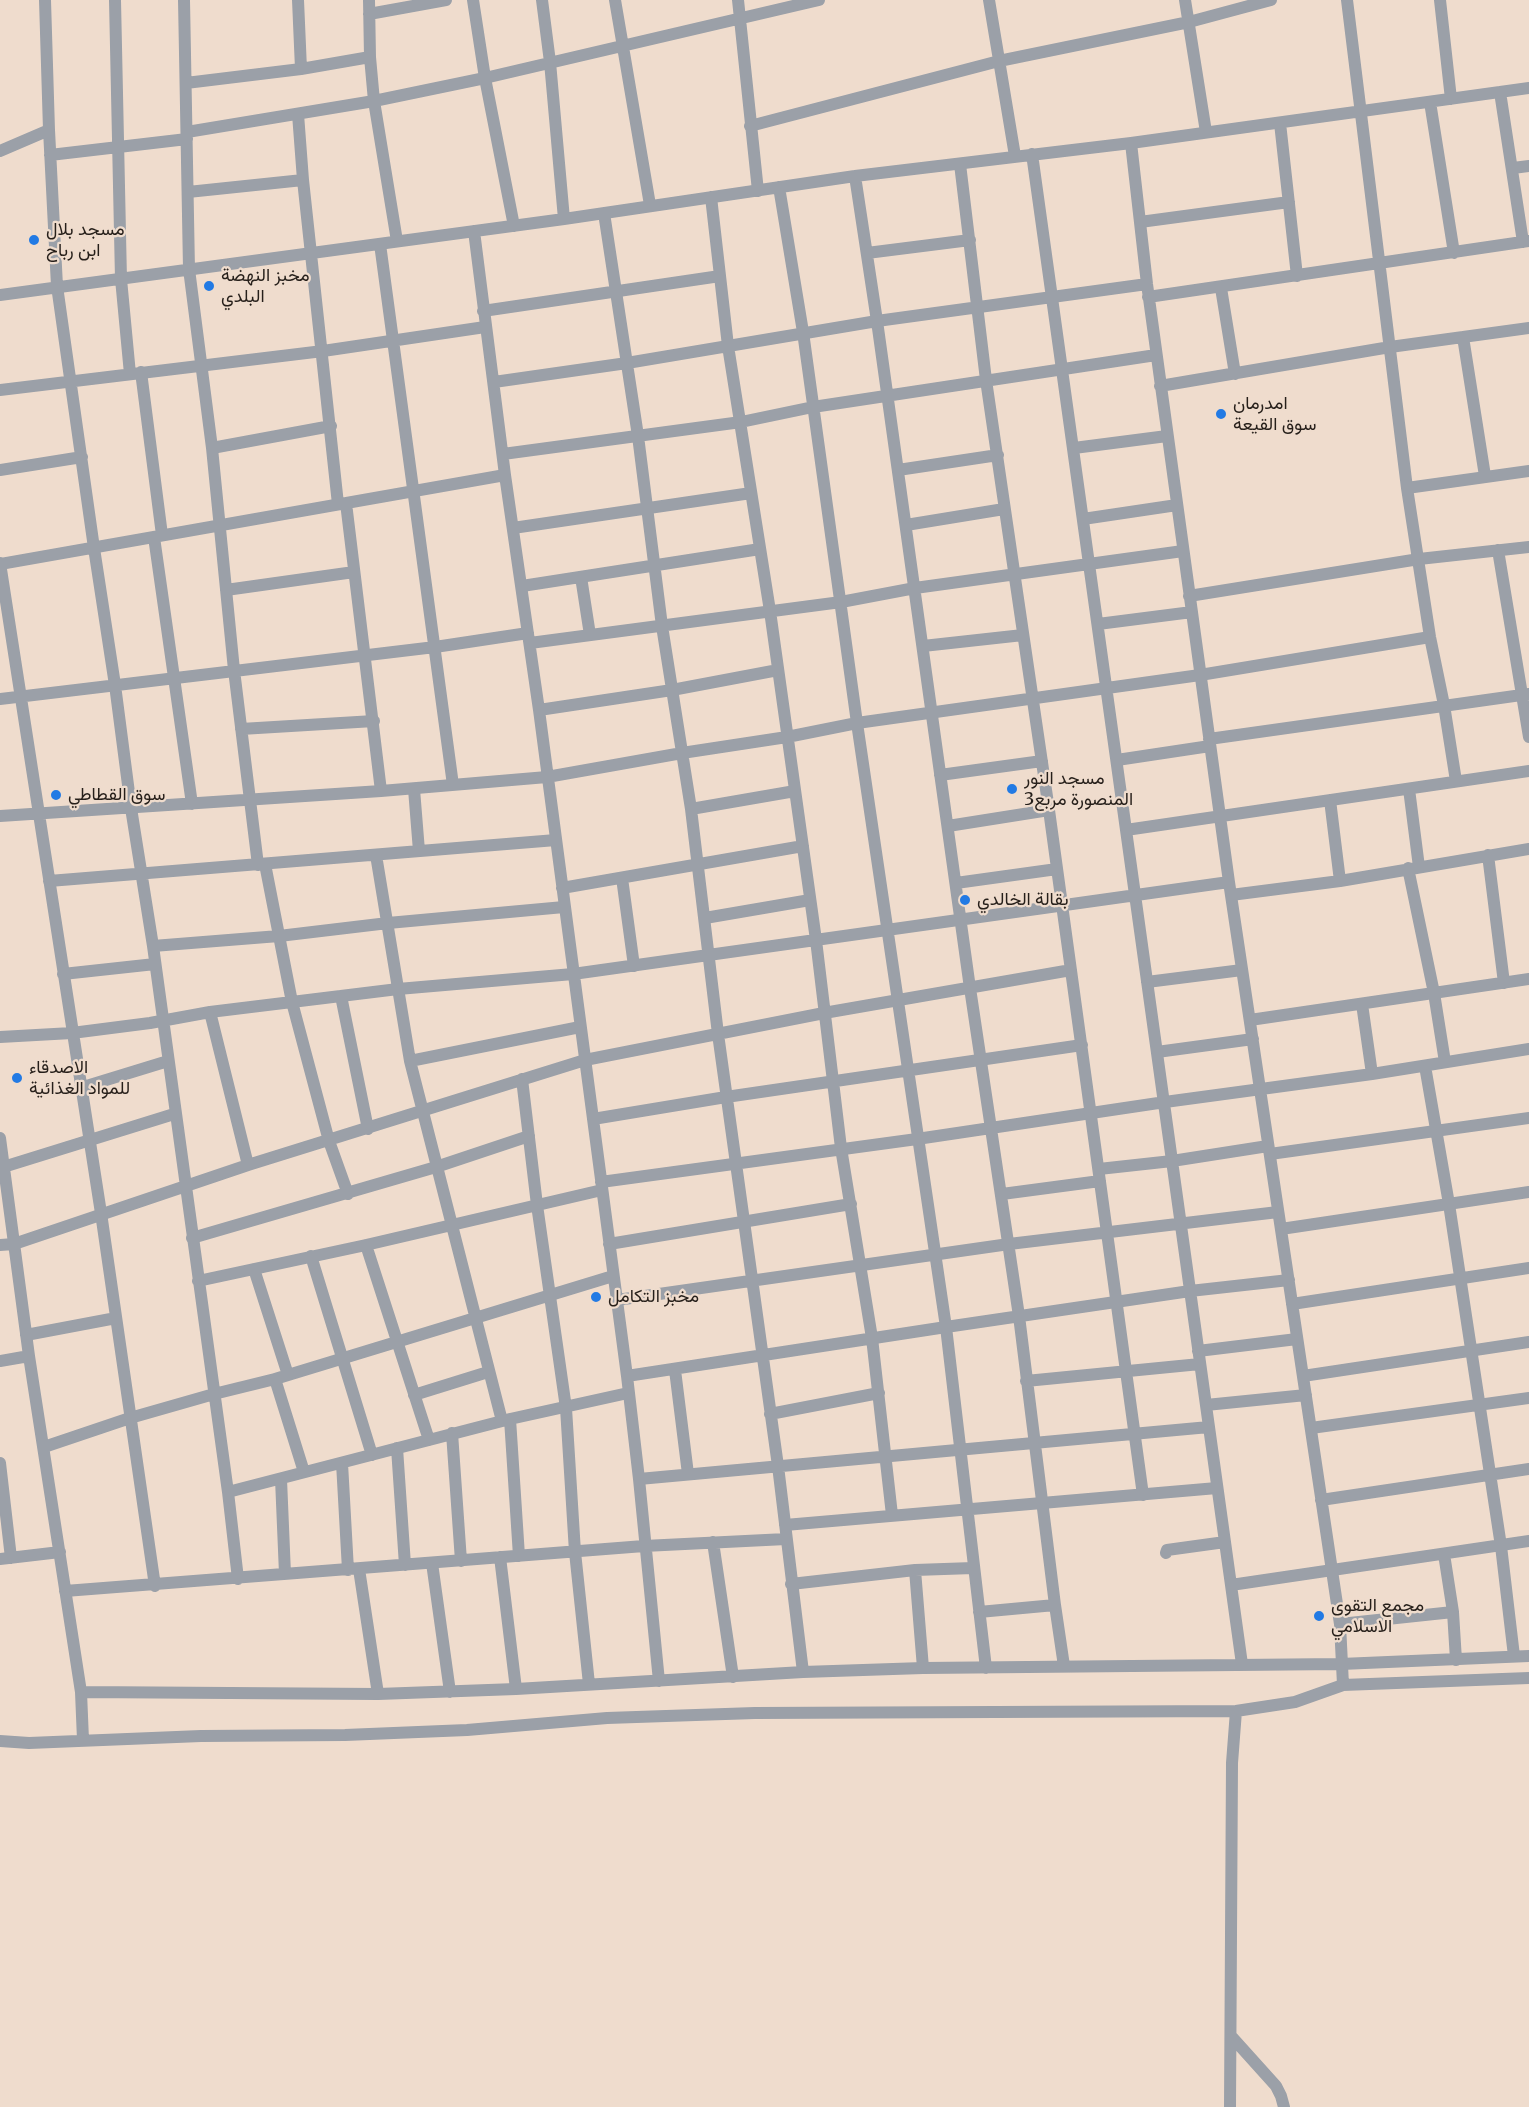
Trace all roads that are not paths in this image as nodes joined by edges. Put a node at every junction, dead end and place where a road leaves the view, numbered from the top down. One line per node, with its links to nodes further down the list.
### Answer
1 (45, 0): 36 (street)
2 (115, 0): 40 (street)
3 (184, 0): 26 (street)
4 (298, 0): 24 (street)
5 (369, 0): 17 (street)
6 (446, 0): 17 (street)
7 (473, 0): 25 (street)
8 (542, 0): 22 (street)
9 (615, 0): 20 (street)
10 (738, 0): 18 (street)
11 (819, 0): 18 (street)
12 (989, 0): 23 (street)
13 (1185, 0): 19 (street)
14 (1271, 0): 19 (street)
15 (1347, 0): 32 (street)
16 (1440, 0): 29 (street)
17 (369, 14): 21 (street)
18 (739, 17): 20 (street); 35 (street)
19 (1189, 22): 23 (street); 37 (street)
20 (621, 46): 22 (street); 55 (street)
21 (370, 57): 24 (street); 30 (street)
22 (550, 62): 25 (street); 57 (street)
23 (999, 62): 35 (street); 44 (street)
24 (301, 69): 26 (street)
25 (485, 78): 30 (street); 59 (street)
26 (186, 83): 38 (street)
27 (1529, 88): 28 (street)
28 (1500, 92): 29 (street); 47 (street)
29 (1451, 99): 31 (street)
30 (374, 101): 33 (street); 62 (street)
31 (1430, 102): 32 (street); 66 (street)
32 (1360, 112): 34 (street); 68 (street)
33 (298, 114): 38 (street); 49 (street)
34 (1280, 123): 37 (street); 54 (street)
35 (750, 126): 51 (street)
36 (49, 130): 41 (street); 43 (street)
37 (1206, 132): 39 (street)
38 (187, 135): 40 (street); 52 (street)
39 (1131, 142): 42 (street); 58 (street)
40 (119, 146): 43 (street); 72 (street)
41 (0, 151)
42 (1032, 154): 44 (street); 78 (street)
43 (50, 155): 74 (street)
44 (1016, 156): 45 (street)
45 (960, 164): 48 (street); 61 (street)
46 (1529, 166): 47 (street)
47 (1513, 168): 63 (street)
48 (855, 176): 50 (street); 65 (street)
49 (303, 180): 52 (street); 67 (street)
50 (779, 188): 51 (street); 85 (street)
51 (758, 191): 53 (street)
52 (188, 192): 69 (street)
53 (711, 196): 55 (street); 70 (street)
54 (1289, 202): 58 (street); 71 (street)
55 (650, 205): 56 (street)
56 (604, 213): 57 (street); 76 (street)
57 (564, 219): 59 (street)
58 (1140, 222): 73 (street)
59 (514, 226): 60 (street)
60 (474, 231): 62 (street); 81 (street)
61 (970, 240): 65 (street); 80 (street)
62 (397, 241): 64 (street)
63 (1526, 242): 66 (street)
64 (380, 244): 67 (street); 87 (street)
65 (867, 253): 82 (street)
66 (1454, 253): 68 (street)
67 (311, 254): 69 (street); 90 (street)
68 (1379, 263): 71 (street); 89 (street)
69 (189, 269): 72 (street); 93 (street)
70 (720, 276): 76 (street); 88 (street)
71 (1297, 276): 75 (street)
72 (121, 279): 74 (street); 95 (street)
73 (1146, 284): 78 (street); 79 (street)
74 (57, 286): 77 (street); 98 (street)
75 (1221, 288): 79 (street); 96 (street)
76 (617, 290): 81 (street); 92 (street)
77 (0, 295)
78 (1050, 297): 80 (street); 94 (street)
79 (1148, 297): 91 (street)
80 (979, 308): 82 (street); 97 (street)
81 (483, 311): 83 (street)
82 (877, 321): 85 (street); 102 (street)
83 (485, 327): 87 (street); 99 (street)
84 (1529, 328): 86 (street)
85 (803, 332): 88 (street); 103 (street)
86 (1463, 337): 89 (street); 117 (street)
87 (395, 340): 90 (street); 119 (street)
88 (728, 346): 92 (street); 104 (street)
89 (1390, 347): 96 (street); 118 (street)
90 (323, 351): 93 (street); 105 (street)
91 (1156, 355): 94 (street); 100 (street)
92 (627, 363): 99 (street); 106 (street)
93 (202, 365): 95 (street); 108 (street)
94 (1062, 368): 97 (street); 109 (street)
95 (136, 373): 98 (street); 129 (street)
96 (1235, 374): 100 (street)
97 (986, 380): 102 (street); 111 (street)
98 (71, 382): 101 (street); 112 (street)
99 (494, 382): 110 (street)
100 (1160, 386): 107 (street)
101 (0, 390)
102 (887, 397): 103 (street); 114 (street)
103 (813, 407): 104 (street); 146 (street)
104 (741, 422): 106 (street); 120 (street)
105 (331, 426): 108 (street); 121 (street)
106 (638, 435): 110 (street); 123 (street)
107 (1167, 436): 109 (street); 122 (street)
108 (212, 448): 126 (street)
109 (1074, 448): 125 (street)
110 (503, 454): 116 (street)
111 (998, 455): 114 (street); 124 (street)
112 (82, 457): 113 (street); 131 (street)
113 (0, 470)
114 (898, 470): 127 (street)
115 (1529, 471): 117 (street)
116 (505, 475): 119 (street); 128 (street)
117 (1485, 476): 118 (street)
118 (1407, 488): 135 (street)
119 (412, 490): 121 (street); 156 (street)
120 (752, 493): 123 (street); 132 (street)
121 (342, 503): 126 (street); 139 (street)
122 (1177, 505): 125 (street); 134 (street)
123 (648, 509): 128 (street); 137 (street)
124 (1004, 509): 127 (street); 140 (street)
125 (1083, 519): 138 (street)
126 (220, 525): 129 (street); 144 (street)
127 (906, 525): 143 (street)
128 (513, 528): 142 (street)
129 (158, 536): 131 (street); 161 (street)
130 (1529, 547): 133 (street)
131 (93, 548): 136 (street); 162 (street)
132 (759, 549): 137 (street); 147 (street)
133 (1498, 550): 135 (street); 165 (street)
134 (1183, 551): 138 (street); 145 (street)
135 (1419, 559): 145 (street); 154 (street)
136 (0, 564): 166 (street)
137 (655, 565): 141 (street); 150 (street)
138 (1090, 565): 140 (street); 149 (street)
139 (354, 573): 144 (street); 157 (street)
140 (1015, 574): 143 (street); 151 (street)
141 (581, 578): 142 (street); 152 (street)
142 (522, 586): 153 (street)
143 (915, 588): 146 (street); 155 (street)
144 (226, 590): 158 (street)
145 (1189, 596): 148 (street)
146 (841, 602): 147 (street); 173 (street)
147 (770, 611): 150 (street); 159 (street)
148 (1191, 612): 149 (street); 160 (street)
149 (1098, 624): 163 (street)
150 (662, 626): 152 (street); 164 (street)
151 (1023, 634): 155 (street); 168 (street)
152 (590, 635): 153 (street)
153 (529, 638): 156 (street); 170 (street)
154 (1430, 638): 160 (street); 169 (street)
155 (923, 646): 171 (street)
156 (435, 647): 157 (street); 185 (street)
157 (364, 654): 158 (street); 172 (street)
158 (234, 670): 161 (street); 174 (street)
159 (778, 670): 164 (street); 175 (street)
160 (1200, 675): 163 (street); 177 (street)
161 (175, 678): 162 (street); 192 (street)
162 (115, 685): 166 (street); 193 (street)
163 (1107, 689): 168 (street); 179 (street)
164 (672, 690): 170 (street); 178 (street)
165 (1525, 694): 169 (street); 176 (street)
166 (19, 696): 167 (street); 196 (street)
167 (0, 699)
168 (1032, 700): 171 (street); 180 (street)
169 (1444, 705): 177 (street); 184 (street)
170 (539, 710): 183 (street)
171 (933, 713): 173 (street); 182 (street)
172 (374, 721): 174 (street); 189 (street)
173 (857, 723): 175 (street); 226 (street)
174 (242, 729): 191 (street)
175 (787, 737): 178 (street); 188 (street)
176 (1529, 737)
177 (1210, 743): 179 (street); 198 (street)
178 (682, 753): 183 (street); 194 (street)
179 (1116, 760): 200 (street)
180 (1042, 761): 182 (street); 195 (street)
181 (1529, 771): 184 (street)
182 (940, 775): 199 (street)
183 (547, 777): 185 (street); 201 (street)
184 (1456, 782): 187 (street)
185 (453, 785): 186 (street)
186 (414, 789): 189 (street); 204 (street)
187 (1409, 789): 190 (street); 209 (street)
188 (795, 791): 194 (street); 202 (street)
189 (381, 792): 191 (street)
190 (1330, 800): 198 (street); 214 (street)
191 (249, 801): 192 (street); 207 (street)
192 (192, 804): 193 (street)
193 (131, 808): 196 (street); 211 (street)
194 (691, 809): 208 (street)
195 (1049, 810): 199 (street); 210 (street)
196 (39, 813): 197 (street); 213 (street)
197 (0, 816)
198 (1220, 816): 200 (street); 215 (street)
199 (948, 826): 216 (street)
200 (1126, 830): 218 (street)
201 (556, 840): 204 (street); 217 (street)
202 (802, 846): 208 (street); 220 (street)
203 (1529, 849): 206 (street)
204 (419, 851): 205 (street)
205 (376, 855): 207 (street); 225 (street)
206 (1488, 855): 209 (street); 239 (street)
207 (261, 864): 211 (street); 227 (street)
208 (698, 864): 212 (street); 223 (street)
209 (1414, 868): 214 (street); 242 (street)
210 (1057, 869): 216 (street); 221 (street)
211 (142, 875): 213 (street); 229 (street)
212 (622, 878): 217 (street); 232 (street)
213 (49, 881): 235 (street)
214 (1340, 881): 219 (street)
215 (1229, 882): 218 (street); 219 (street)
216 (956, 883): 224 (street)
217 (562, 888): 222 (street)
218 (1135, 895): 221 (street); 238 (street)
219 (1231, 895): 234 (street)
220 (810, 900): 223 (street); 228 (street)
221 (1063, 905): 224 (street); 233 (street)
222 (564, 907): 225 (street); 236 (street)
223 (705, 918): 230 (street)
224 (962, 920): 226 (street); 240 (street)
225 (388, 923): 227 (street); 241 (street)
226 (889, 930): 228 (street); 244 (street)
227 (279, 936): 229 (street); 245 (street)
228 (816, 940): 230 (street); 248 (street)
229 (153, 946): 231 (street)
230 (710, 956): 232 (street); 253 (street)
231 (155, 964): 235 (street); 250 (street)
232 (634, 966): 236 (street)
233 (1071, 970): 240 (street); 256 (street)
234 (1242, 970): 238 (street); 249 (street)
235 (63, 974): 252 (street)
236 (573, 974): 241 (street); 251 (street)
237 (1529, 979): 239 (street)
238 (1147, 982): 258 (street)
239 (1504, 983): 242 (street)
240 (970, 988): 244 (street); 262 (street)
241 (398, 989): 243 (street); 261 (street)
242 (1434, 993): 246 (street); 263 (street)
243 (341, 996): 245 (street); 278 (street)
244 (898, 1000): 248 (street); 265 (street)
245 (292, 1002): 247 (street); 285 (street)
246 (1362, 1004): 249 (street); 266 (street)
247 (210, 1012): 250 (street); 289 (street)
248 (824, 1013): 253 (street); 268 (street)
249 (1250, 1020): 255 (street)
250 (163, 1021): 252 (street); 260 (street)
251 (580, 1027): 259 (street); 261 (street)
252 (72, 1033): 254 (street); 269 (street)
253 (718, 1034): 259 (street); 271 (street)
254 (0, 1037)
255 (1252, 1039): 258 (street); 270 (street)
256 (1082, 1046): 262 (street); 275 (street)
257 (1529, 1049): 263 (street)
258 (1157, 1052): 272 (street)
259 (585, 1060): 267 (street); 277 (street)
260 (168, 1061): 269 (street); 274 (street)
261 (410, 1061): 273 (street)
262 (981, 1061): 265 (street); 279 (street)
263 (1445, 1062): 264 (street)
264 (1425, 1066): 266 (street); 280 (street)
265 (908, 1071): 268 (street); 283 (street)
266 (1372, 1074): 270 (street)
267 (522, 1079): 273 (street); 281 (street)
268 (834, 1082): 271 (street); 286 (street)
269 (81, 1088): 284 (street)
270 (1260, 1090): 272 (street); 287 (street)
271 (726, 1097): 277 (street); 290 (street)
272 (1165, 1102): 275 (street); 288 (street)
273 (422, 1111): 278 (street); 291 (street)
274 (174, 1114): 284 (street); 295 (street)
275 (1091, 1114): 279 (street); 293 (street)
276 (1529, 1118): 280 (street)
277 (593, 1119): 294 (street)
278 (368, 1129): 285 (street)
279 (991, 1129): 283 (street); 298 (street)
280 (1436, 1131): 287 (street); 300 (street)
281 (529, 1136): 291 (street); 301 (street)
282 (0, 1138): 292 (street)
283 (918, 1139): 286 (street); 316 (street)
284 (89, 1141): 292 (street); 303 (street)
285 (329, 1141): 289 (street); 297 (street)
286 (842, 1148): 290 (street); 299 (street)
287 (1269, 1150): 288 (street); 302 (street)
288 (1172, 1161): 293 (street); 305 (street)
289 (248, 1165): 295 (street)
290 (736, 1165): 294 (street); 304 (street)
291 (436, 1167): 297 (street); 306 (street)
292 (2, 1168): 310 (street)
293 (1099, 1175): 298 (street); 308 (street)
294 (601, 1186): 301 (street); 311 (street)
295 (185, 1187): 303 (street); 309 (street)
296 (1529, 1192): 300 (street)
297 (348, 1194): 309 (street)
298 (1002, 1194): 312 (street)
299 (850, 1204): 304 (street); 317 (street)
300 (1449, 1204): 307 (street); 321 (street)
301 (537, 1205): 306 (street); 326 (street)
302 (1278, 1212): 305 (street); 307 (street)
303 (101, 1213): 310 (street); 331 (street)
304 (745, 1223): 311 (street); 324 (street)
305 (1181, 1224): 308 (street); 325 (street)
306 (452, 1225): 314 (street); 332 (street)
307 (1281, 1229): 322 (street)
308 (1107, 1232): 312 (street); 328 (street)
309 (192, 1238): 323 (street)
310 (14, 1244): 313 (street); 334 (street)
311 (609, 1244): 320 (street)
312 (1009, 1244): 316 (street); 330 (street)
313 (0, 1245)
314 (366, 1245): 315 (street); 337 (street)
315 (310, 1256): 319 (street); 343 (street)
316 (934, 1256): 317 (street); 333 (street)
317 (862, 1266): 324 (street); 335 (street)
318 (1529, 1268): 321 (street)
319 (254, 1269): 323 (street); 348 (street)
320 (613, 1276): 326 (street); 327 (street)
321 (1459, 1278): 329 (street); 339 (street)
322 (1289, 1280): 325 (street); 329 (street)
323 (198, 1281): 355 (street)
324 (753, 1281): 327 (street); 341 (street)
325 (1190, 1292): 328 (street); 342 (street)
326 (550, 1296): 332 (street); 361 (street)
327 (616, 1300): 349 (street)
328 (1118, 1302): 330 (street); 346 (street)
329 (1292, 1304): 336 (street)
330 (1019, 1316): 333 (street); 352 (street)
331 (116, 1318): 334 (street); 363 (street)
332 (475, 1318): 337 (street); 347 (street)
333 (946, 1327): 335 (street); 373 (street)
334 (26, 1335): 340 (street)
335 (872, 1338): 341 (street); 354 (street)
336 (1297, 1339): 342 (street); 350 (street)
337 (397, 1341): 343 (street); 356 (street)
338 (1528, 1346): 339 (street)
339 (1471, 1350): 350 (street); 360 (street)
340 (29, 1356): 344 (street); 371 (street)
341 (763, 1356): 345 (street); 362 (street)
342 (1199, 1357): 346 (street); 359 (street)
343 (342, 1359): 348 (street); 374 (street)
344 (0, 1361)
345 (675, 1370): 349 (street); 381 (street)
346 (1126, 1370): 352 (street); 368 (street)
347 (488, 1372): 356 (street); 364 (street)
348 (288, 1375): 351 (street)
349 (627, 1376): 353 (street)
350 (1303, 1376): 357 (street)
351 (275, 1379): 355 (street); 380 (street)
352 (1026, 1381): 370 (street)
353 (628, 1393): 361 (street); 384 (street)
354 (879, 1393): 362 (street); 375 (street)
355 (214, 1394): 363 (street); 386 (street)
356 (414, 1395): 369 (street)
357 (1306, 1395): 359 (street); 366 (street)
358 (1529, 1398): 360 (street)
359 (1206, 1405): 365 (street)
360 (1479, 1405): 366 (street); 382 (street)
361 (566, 1408): 364 (street); 400 (street)
362 (770, 1414): 378 (street)
363 (130, 1418): 371 (street); 417 (street)
364 (506, 1420): 367 (street); 403 (street)
365 (1209, 1428): 368 (street); 385 (street)
366 (1311, 1428): 388 (street)
367 (452, 1433): 369 (street); 406 (street)
368 (1136, 1434): 370 (street); 387 (street)
369 (429, 1440): 372 (street)
370 (1035, 1443): 373 (street); 389 (street)
371 (44, 1448): 399 (street)
372 (397, 1448): 374 (street); 408 (street)
373 (960, 1450): 375 (street); 390 (street)
374 (372, 1455): 377 (street)
375 (886, 1456): 378 (street); 391 (street)
376 (0, 1463): 405 (street)
377 (342, 1463): 380 (street); 410 (street)
378 (778, 1466): 381 (street); 392 (street)
379 (1529, 1470): 382 (street)
380 (304, 1472): 383 (street)
381 (688, 1474): 384 (street)
382 (1490, 1475): 388 (street); 398 (street)
383 (281, 1479): 386 (street); 413 (street)
384 (639, 1479): 397 (street)
385 (1217, 1488): 387 (street); 396 (street)
386 (228, 1492): 414 (street)
387 (1143, 1495): 389 (street)
388 (1321, 1500): 412 (street)
389 (1041, 1504): 390 (street); 419 (street)
390 (967, 1509): 391 (street); 409 (street)
391 (892, 1515): 392 (street)
392 (784, 1525): 393 (street)
393 (786, 1539): 395 (street); 415 (street)
394 (1529, 1541): 398 (street)
395 (713, 1542): 397 (street); 432 (street)
396 (1225, 1542): 401 (street); 416 (street)
397 (644, 1546): 400 (street); 434 (street)
398 (1501, 1546): 402 (street); 423 (street)
399 (60, 1551): 405 (street); 418 (street)
400 (574, 1552): 403 (street); 435 (street)
401 (1166, 1553)
402 (1444, 1554): 412 (street); 421 (street)
403 (519, 1556): 404 (street)
404 (500, 1557): 406 (street); 437 (street)
405 (6, 1558)
406 (461, 1561): 407 (street)
407 (432, 1563): 408 (street); 439 (street)
408 (405, 1565): 410 (street)
409 (973, 1568): 411 (street); 420 (street)
410 (354, 1569): 413 (street); 440 (street)
411 (915, 1570): 415 (street); 429 (street)
412 (1332, 1570): 416 (street); 422 (street)
413 (285, 1574): 414 (street)
414 (238, 1579): 417 (street)
415 (791, 1584): 431 (street)
416 (1231, 1585): 426 (street)
417 (155, 1586): 418 (street)
418 (65, 1591): 438 (street)
419 (1055, 1605): 420 (street); 428 (street)
420 (979, 1612): 430 (street)
421 (1453, 1612): 422 (street); 425 (street)
422 (1340, 1624): 427 (street)
423 (1514, 1656): 424 (street); 425 (street)
424 (1529, 1656)
425 (1456, 1660): 427 (street)
426 (1242, 1664): 427 (street); 428 (street)
427 (1341, 1664): 436 (street)
428 (1064, 1666): 430 (street)
429 (923, 1668): 430 (street); 431 (street)
430 (986, 1668)
431 (803, 1672): 432 (street)
432 (733, 1677): 434 (street)
433 (1529, 1678): 436 (street)
434 (659, 1681): 435 (street)
435 (589, 1684): 437 (street)
436 (1343, 1685): 441 (street)
437 (516, 1689): 439 (street)
438 (81, 1692): 440 (street); 442 (street)
439 (450, 1692): 440 (street)
440 (378, 1694)
441 (1236, 1711): 442 (street); 444 (street)
442 (83, 1740): 443 (street)
443 (2, 1742)
444 (1231, 2036): 445 (street); 446 (street)
445 (1230, 2107)
446 (1284, 2107)

